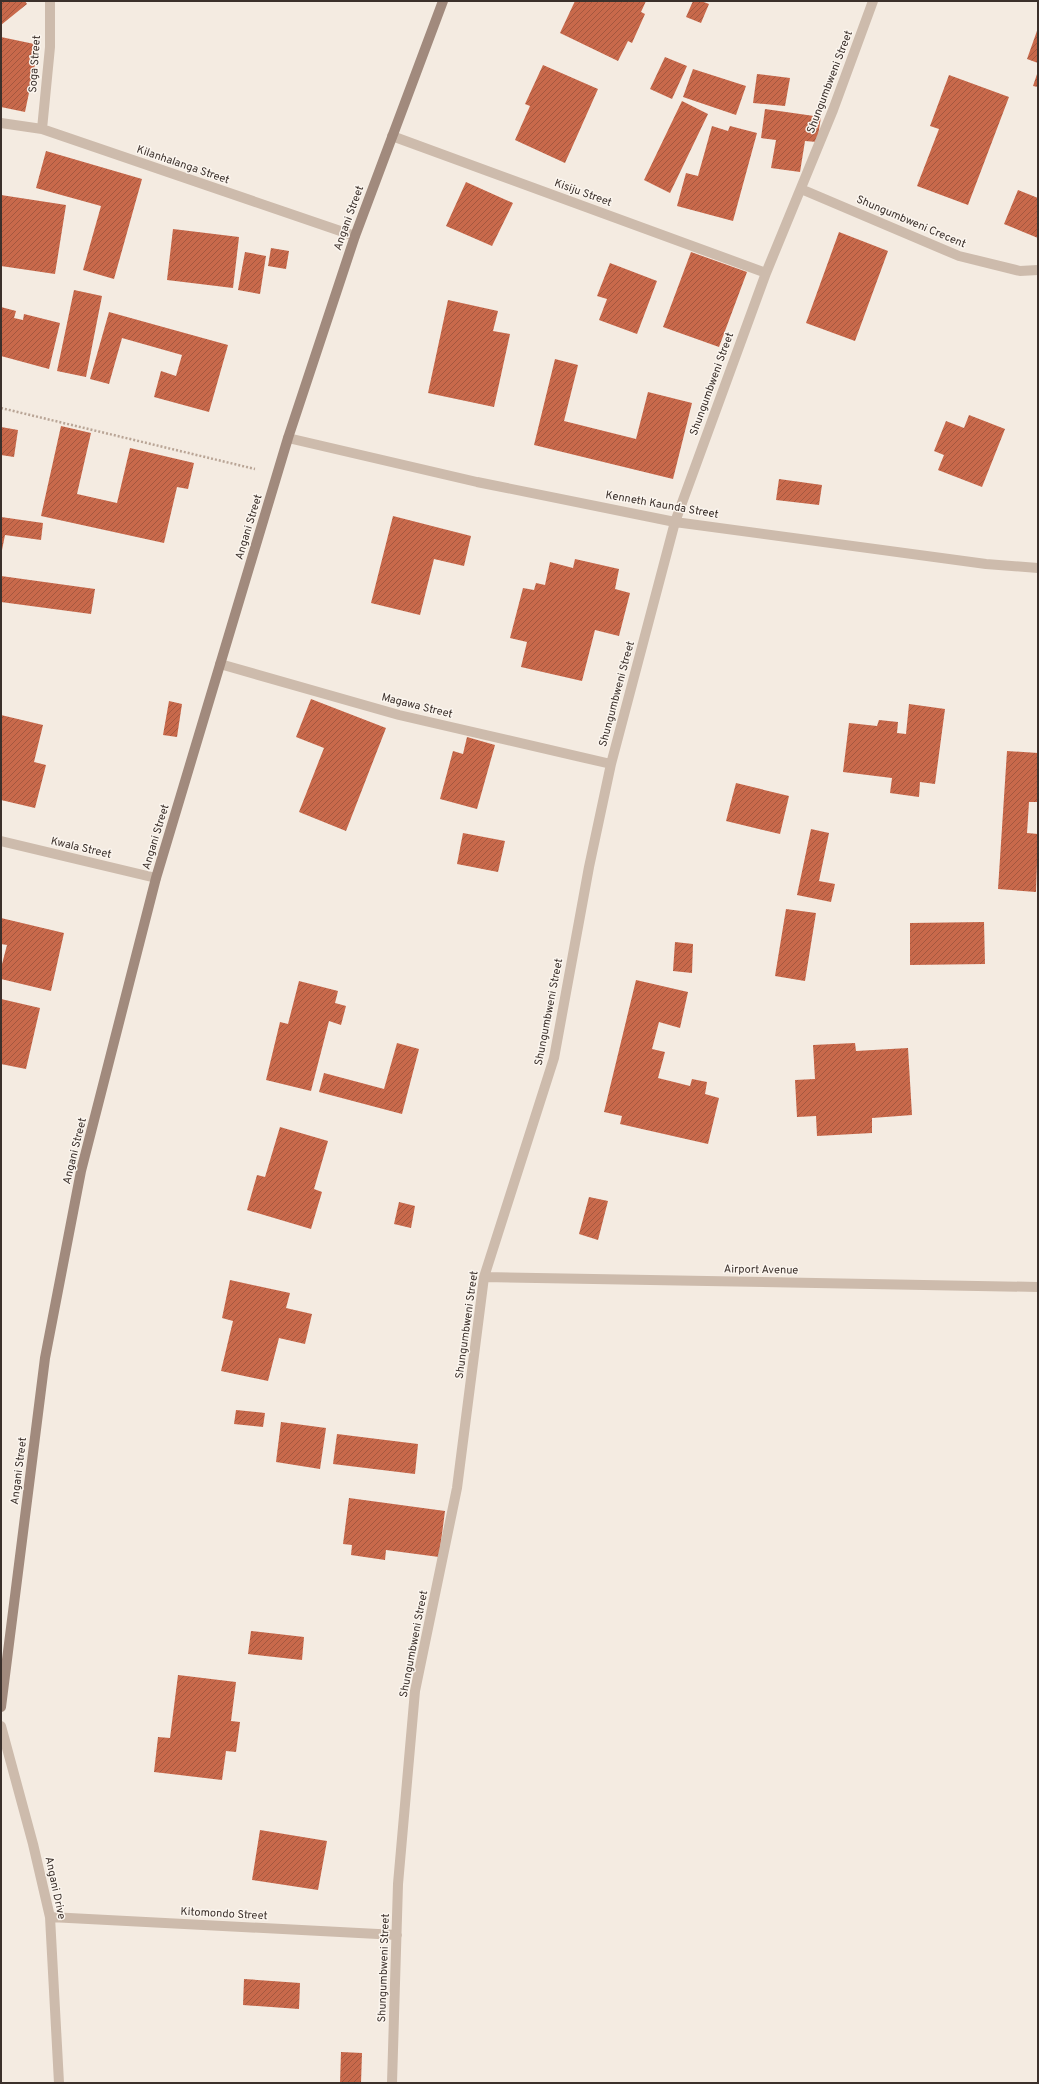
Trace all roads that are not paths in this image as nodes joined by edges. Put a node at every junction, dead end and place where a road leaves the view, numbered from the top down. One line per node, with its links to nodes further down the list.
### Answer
1 (50, 1): 5 (street, Soga Street)
2 (443, 1): 6 (street, Angani Street)
3 (873, 1): 7 (street, Shungumbweni Street)
4 (1, 123): 5 (street, Kilanhalanga Street)
5 (42, 129): 8 (street, Kilanhalanga Street)
6 (392, 136): 8 (street, Angani Street); 10 (street, Kisiju Street)
7 (801, 189): 9 (street, Shungumbweni Crecent); 10 (street, Shungumbweni Street)
8 (355, 236): 11 (street, Angani Street)
9 (1038, 270)
10 (766, 273): 12 (street, Shungumbweni Street)
11 (288, 438): 12 (street, Kenneth Kaunda Street); 14 (street, Angani Street)
12 (675, 522): 13 (street, Kenneth Kaunda Street); 15 (street, Shungumbweni Street)
13 (1038, 568)
14 (220, 664): 15 (street, Magawa Street); 17 (street, Angani Street)
15 (611, 764): 18 (street, Shungumbweni Street)
16 (1, 841): 17 (street, Kwala Street)
17 (156, 878): 20 (street, Angani Street)
18 (484, 1276): 19 (street, Airport Avenue); 23 (street, Shungumbweni Street)
19 (1038, 1287)
20 (1, 1707)
21 (1, 1726): 22 (street, Angani Drive)
22 (50, 1917): 23 (street, Kitomondo Street); 24 (street, Angani Drive)
23 (397, 1934): 25 (street, Shungumbweni Street)
24 (59, 2083)
25 (392, 2083)

